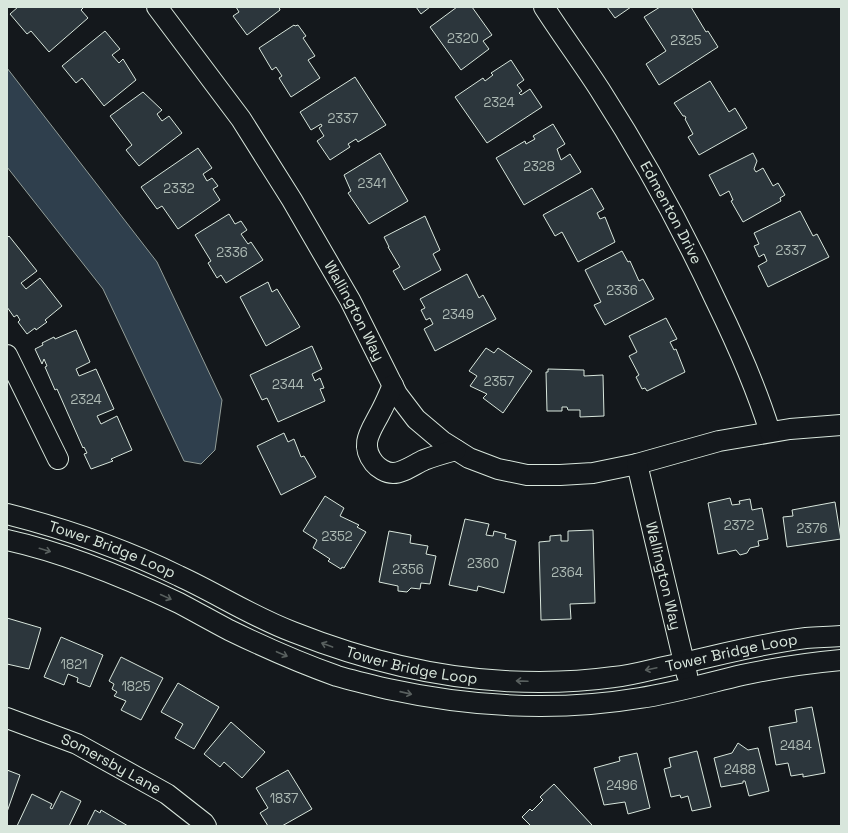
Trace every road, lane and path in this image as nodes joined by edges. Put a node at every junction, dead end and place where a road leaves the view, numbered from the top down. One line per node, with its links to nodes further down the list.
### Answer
1 (157, 7): 4 (street, Wallington Way)
2 (544, 7): 6 (street, Edmenton Drive)
3 (7, 355): 8 (street)
4 (393, 385): 7 (street, Wallington Way); 7 (street)
5 (841, 425): 6 (street, Wallington Way)
6 (770, 432): 9 (street, Wallington Way)
7 (456, 450): 9 (street, Wallington Way)
8 (58, 459)
9 (638, 464): 14 (street, Wallington Way)
10 (7, 514): 14 (street, Tower Bridge Loop, one-way to 10)
11 (7, 540): 15 (street, Tower Bridge Loop, one-way to 15)
12 (841, 636): 14 (street, Tower Bridge Loop)
13 (841, 660): 15 (street, Tower Bridge Loop)
14 (685, 662): 15 (street, Wallington Way)
15 (690, 687)
16 (7, 718): 17 (street, Somersby Lane)
17 (206, 826)

